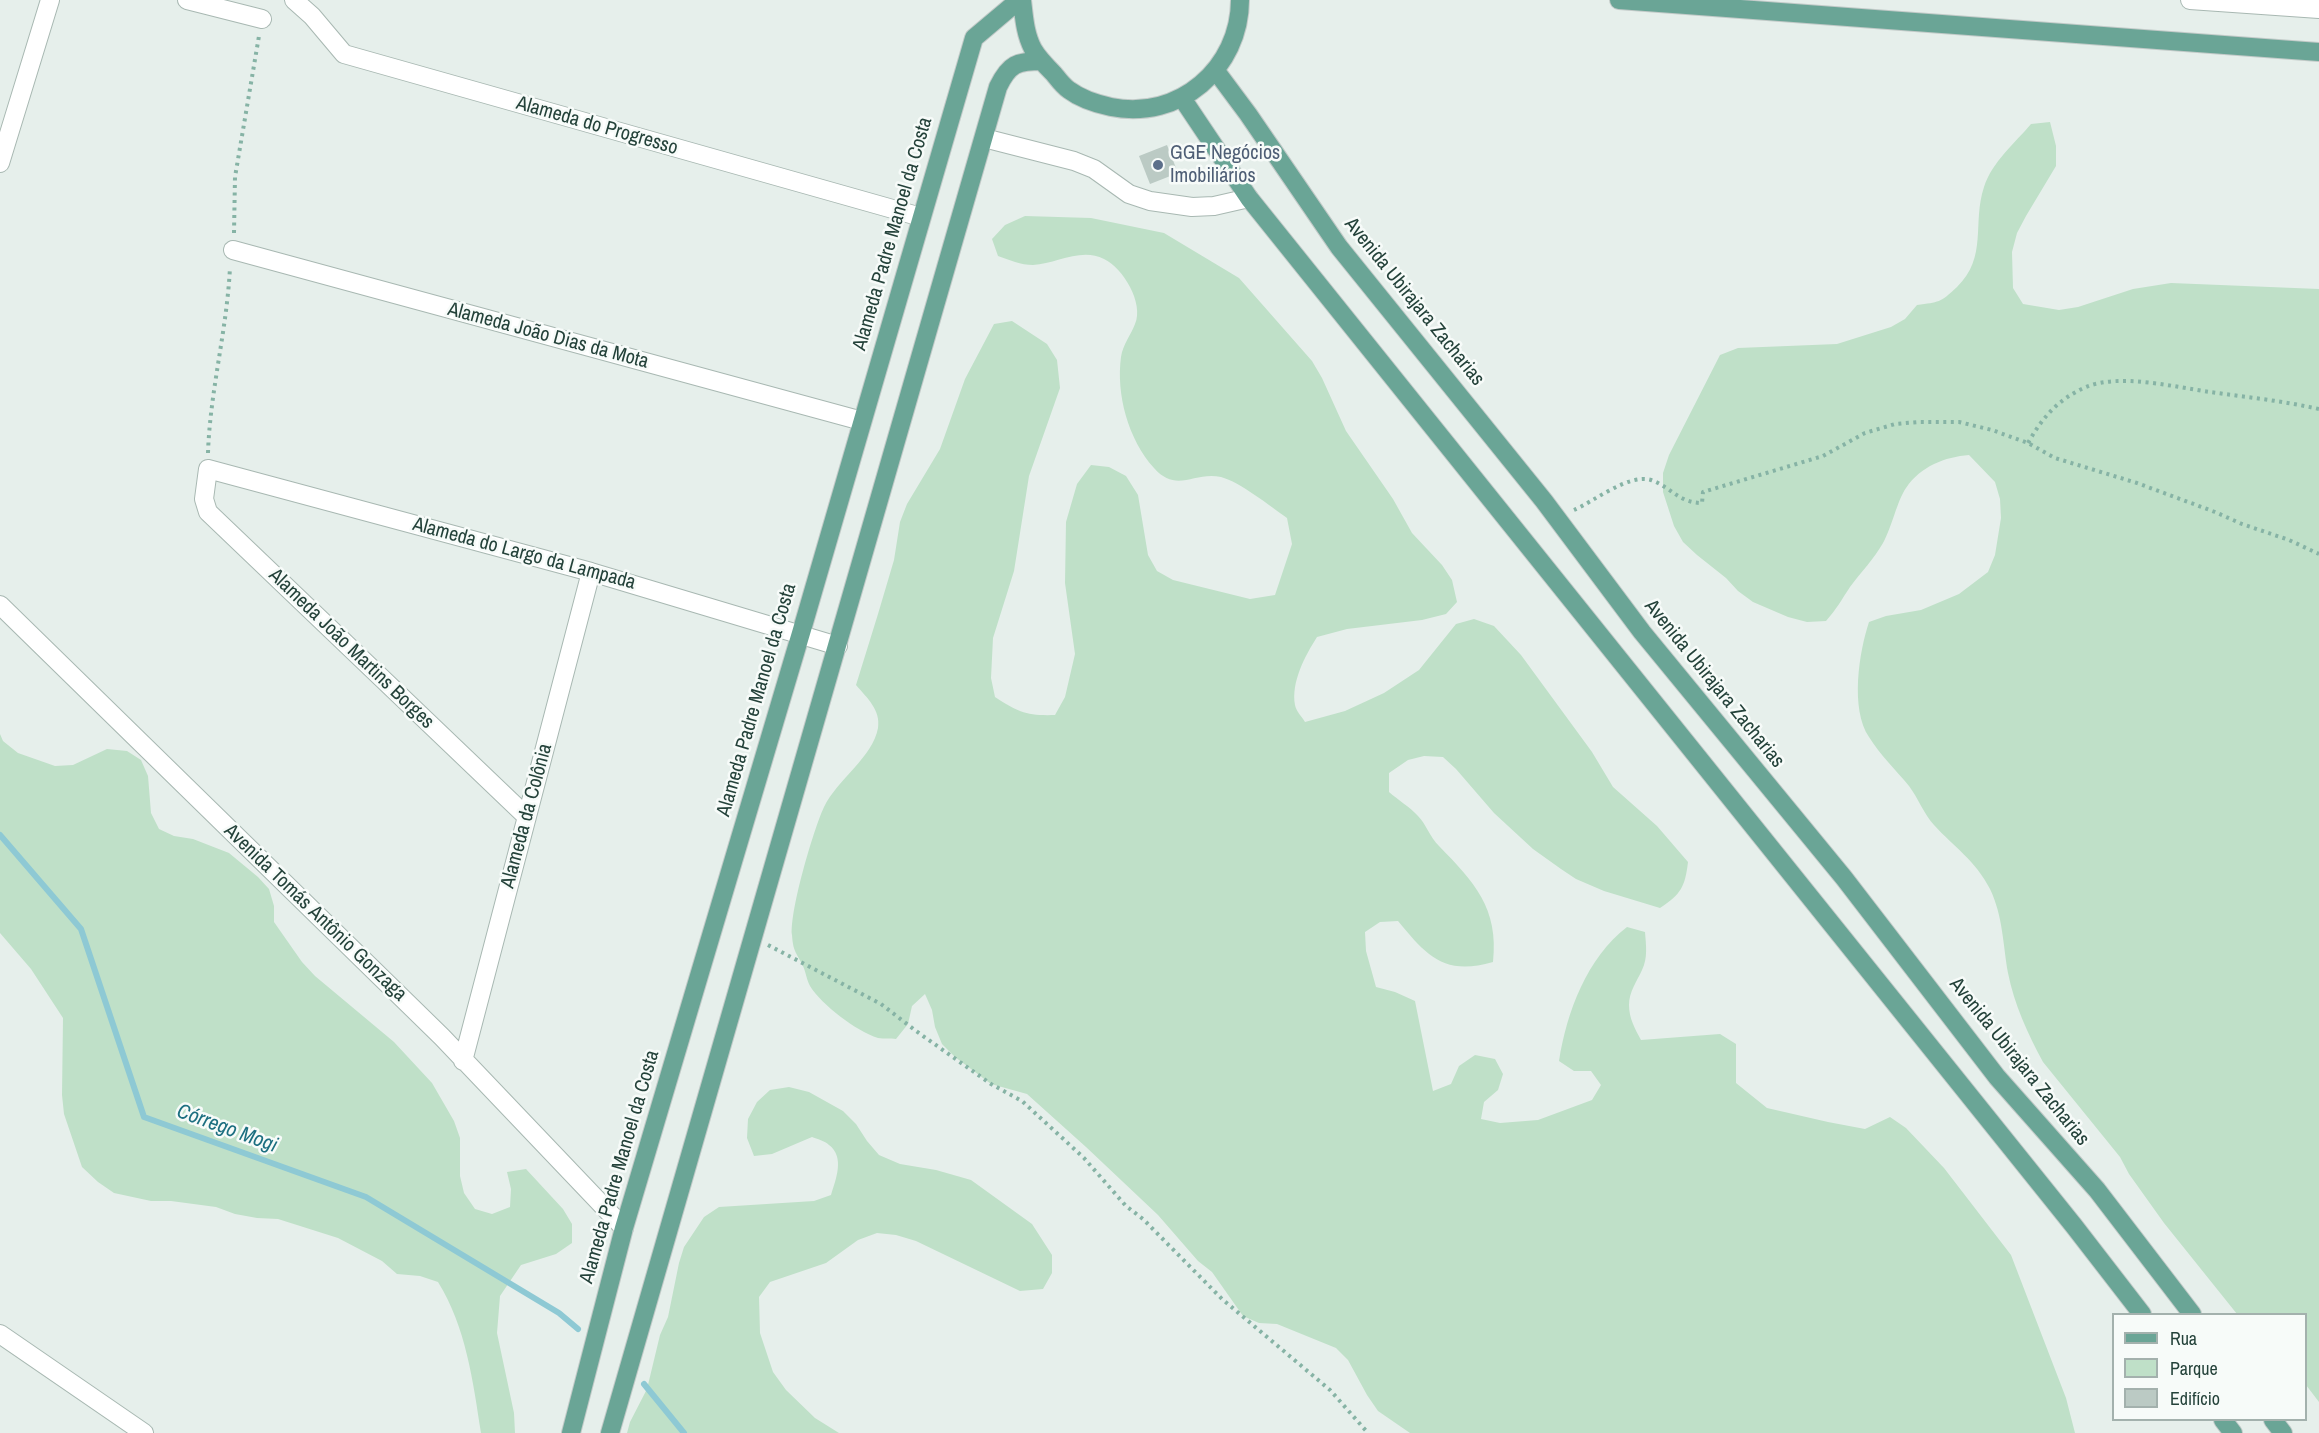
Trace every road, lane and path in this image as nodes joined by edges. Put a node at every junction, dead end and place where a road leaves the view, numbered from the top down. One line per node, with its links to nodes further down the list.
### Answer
1 (50, 0): 15 (street)
2 (187, 0): 9 (street)
3 (294, 0): 17 (street, Alameda do Progresso)
4 (1021, 0): 11 (main road); 17 (main road, Alameda Padre Manoel da Costa)
5 (1240, 0): 12 (main road)
6 (1619, 0): 10 (main road)
7 (2190, 0): 8 (street)
8 (2319, 9)
9 (262, 19)
10 (2319, 52)
11 (1042, 61): 13 (main road); 14 (main road)
12 (1216, 71): 13 (main road); 23 (main road, Avenida Ubirajara Zacharias)
13 (1182, 98): 16 (main road)
14 (984, 138): 16 (street); 28 (main road)
15 (0, 163)
16 (1249, 198): 33 (main road)
17 (921, 217): 20 (main road, Alameda Padre Manoel da Costa)
18 (233, 250): 20 (street, Alameda João Dias da Mota)
19 (2319, 409): 21 (path)
20 (862, 422): 27 (main road, Alameda Padre Manoel da Costa)
21 (2028, 444): 23 (path); 24 (path)
22 (208, 469): 25 (street, Alameda do Largo da Lampada); 29 (street, Alameda João Martins Borges)
23 (1556, 517): 34 (main road, Avenida Ubirajara Zacharias)
24 (2319, 554)
25 (591, 572): 27 (street, Alameda do Largo da Lampada); 29 (street, Alameda da Colônia)
26 (0, 605): 31 (street, Avenida Tomás Antônio Gonzaga)
27 (801, 633): 28 (street, Alameda do Largo da Lampada); 32 (main road, Alameda Padre Manoel da Costa)
28 (838, 646): 30 (main road)
29 (526, 817): 31 (street, Alameda da Colônia)
30 (754, 937): 38 (main road); 39 (path)
31 (463, 1061): 32 (street, Avenida Tomás Antônio Gonzaga)
32 (624, 1228): 37 (main road, Alameda Padre Manoel da Costa)
33 (2141, 1313)
34 (2191, 1313)
35 (0, 1334): 36 (street)
36 (144, 1433)
37 (571, 1433)
38 (610, 1433)
39 (1368, 1433)

